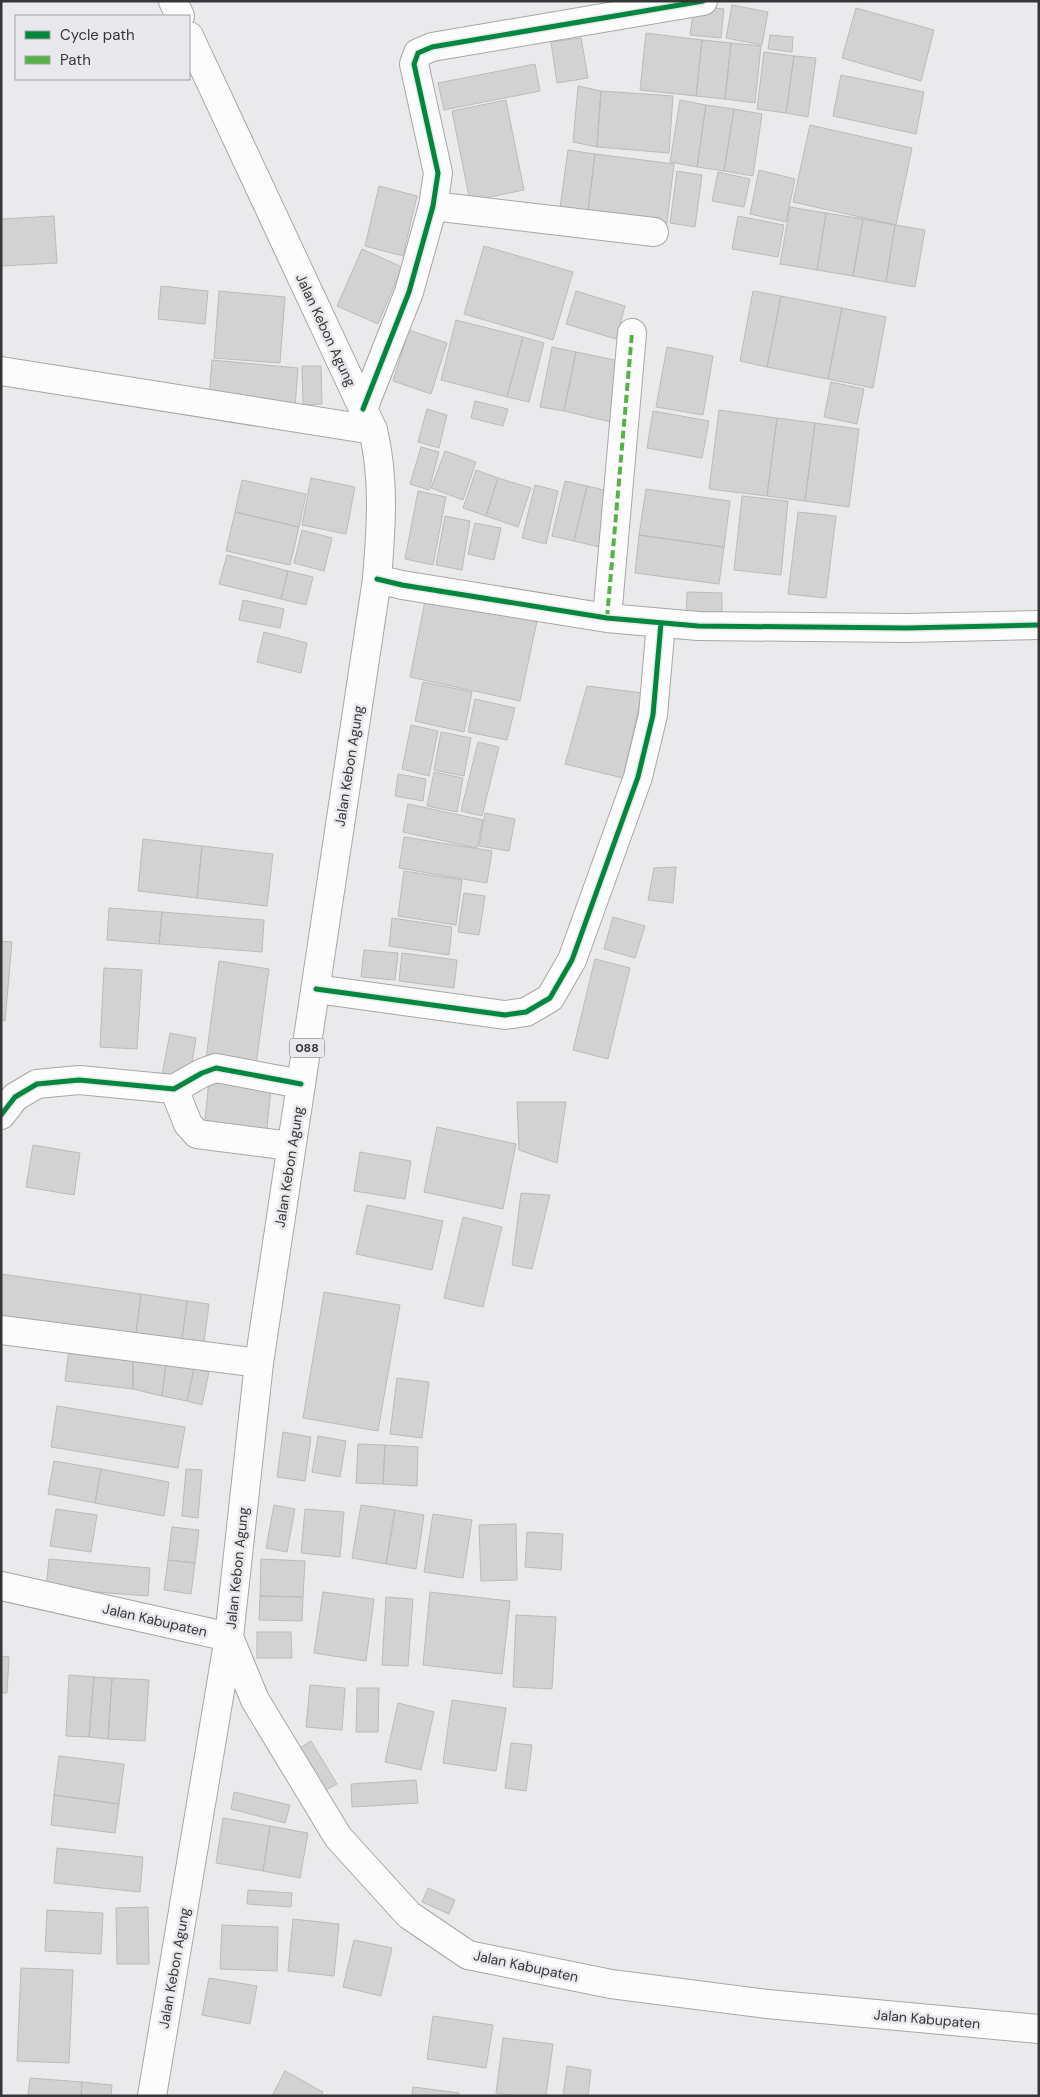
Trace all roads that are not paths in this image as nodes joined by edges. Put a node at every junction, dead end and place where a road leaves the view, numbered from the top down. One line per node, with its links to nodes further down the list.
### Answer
1 (173, 1): 3 (main road)
2 (703, 1): 5 (main road)
3 (180, 15)
4 (190, 38): 9 (main road, Jalan Kebon Agung / 088)
5 (434, 206): 6 (main road); 9 (main road)
6 (654, 232)
7 (632, 333): 11 (main road)
8 (1, 371): 9 (main road)
9 (368, 420): 10 (main road, Jalan Kebon Agung / 088)
10 (377, 579): 11 (main road); 14 (main road, Jalan Kebon Agung / 088)
11 (607, 618): 12 (main road)
12 (661, 623): 13 (main road); 14 (main road)
13 (1039, 625)
14 (316, 989): 15 (main road, Jalan Kebon Agung / 088)
15 (301, 1084): 16 (main road); 18 (main road, Jalan Kebon Agung / 088)
16 (174, 1089): 17 (main road); 18 (main road)
17 (1, 1115)
18 (291, 1146): 20 (main road, Jalan Kebon Agung / 088)
19 (1, 1330): 20 (main road)
20 (259, 1363): 22 (main road, Jalan Kebon Agung / 088)
21 (1, 1586): 22 (main road, Jalan Kabupaten)
22 (229, 1637): 23 (main road, Jalan Kabupaten); 24 (main road, Jalan Kebon Agung / 088)
23 (1039, 2029)
24 (152, 2096)

